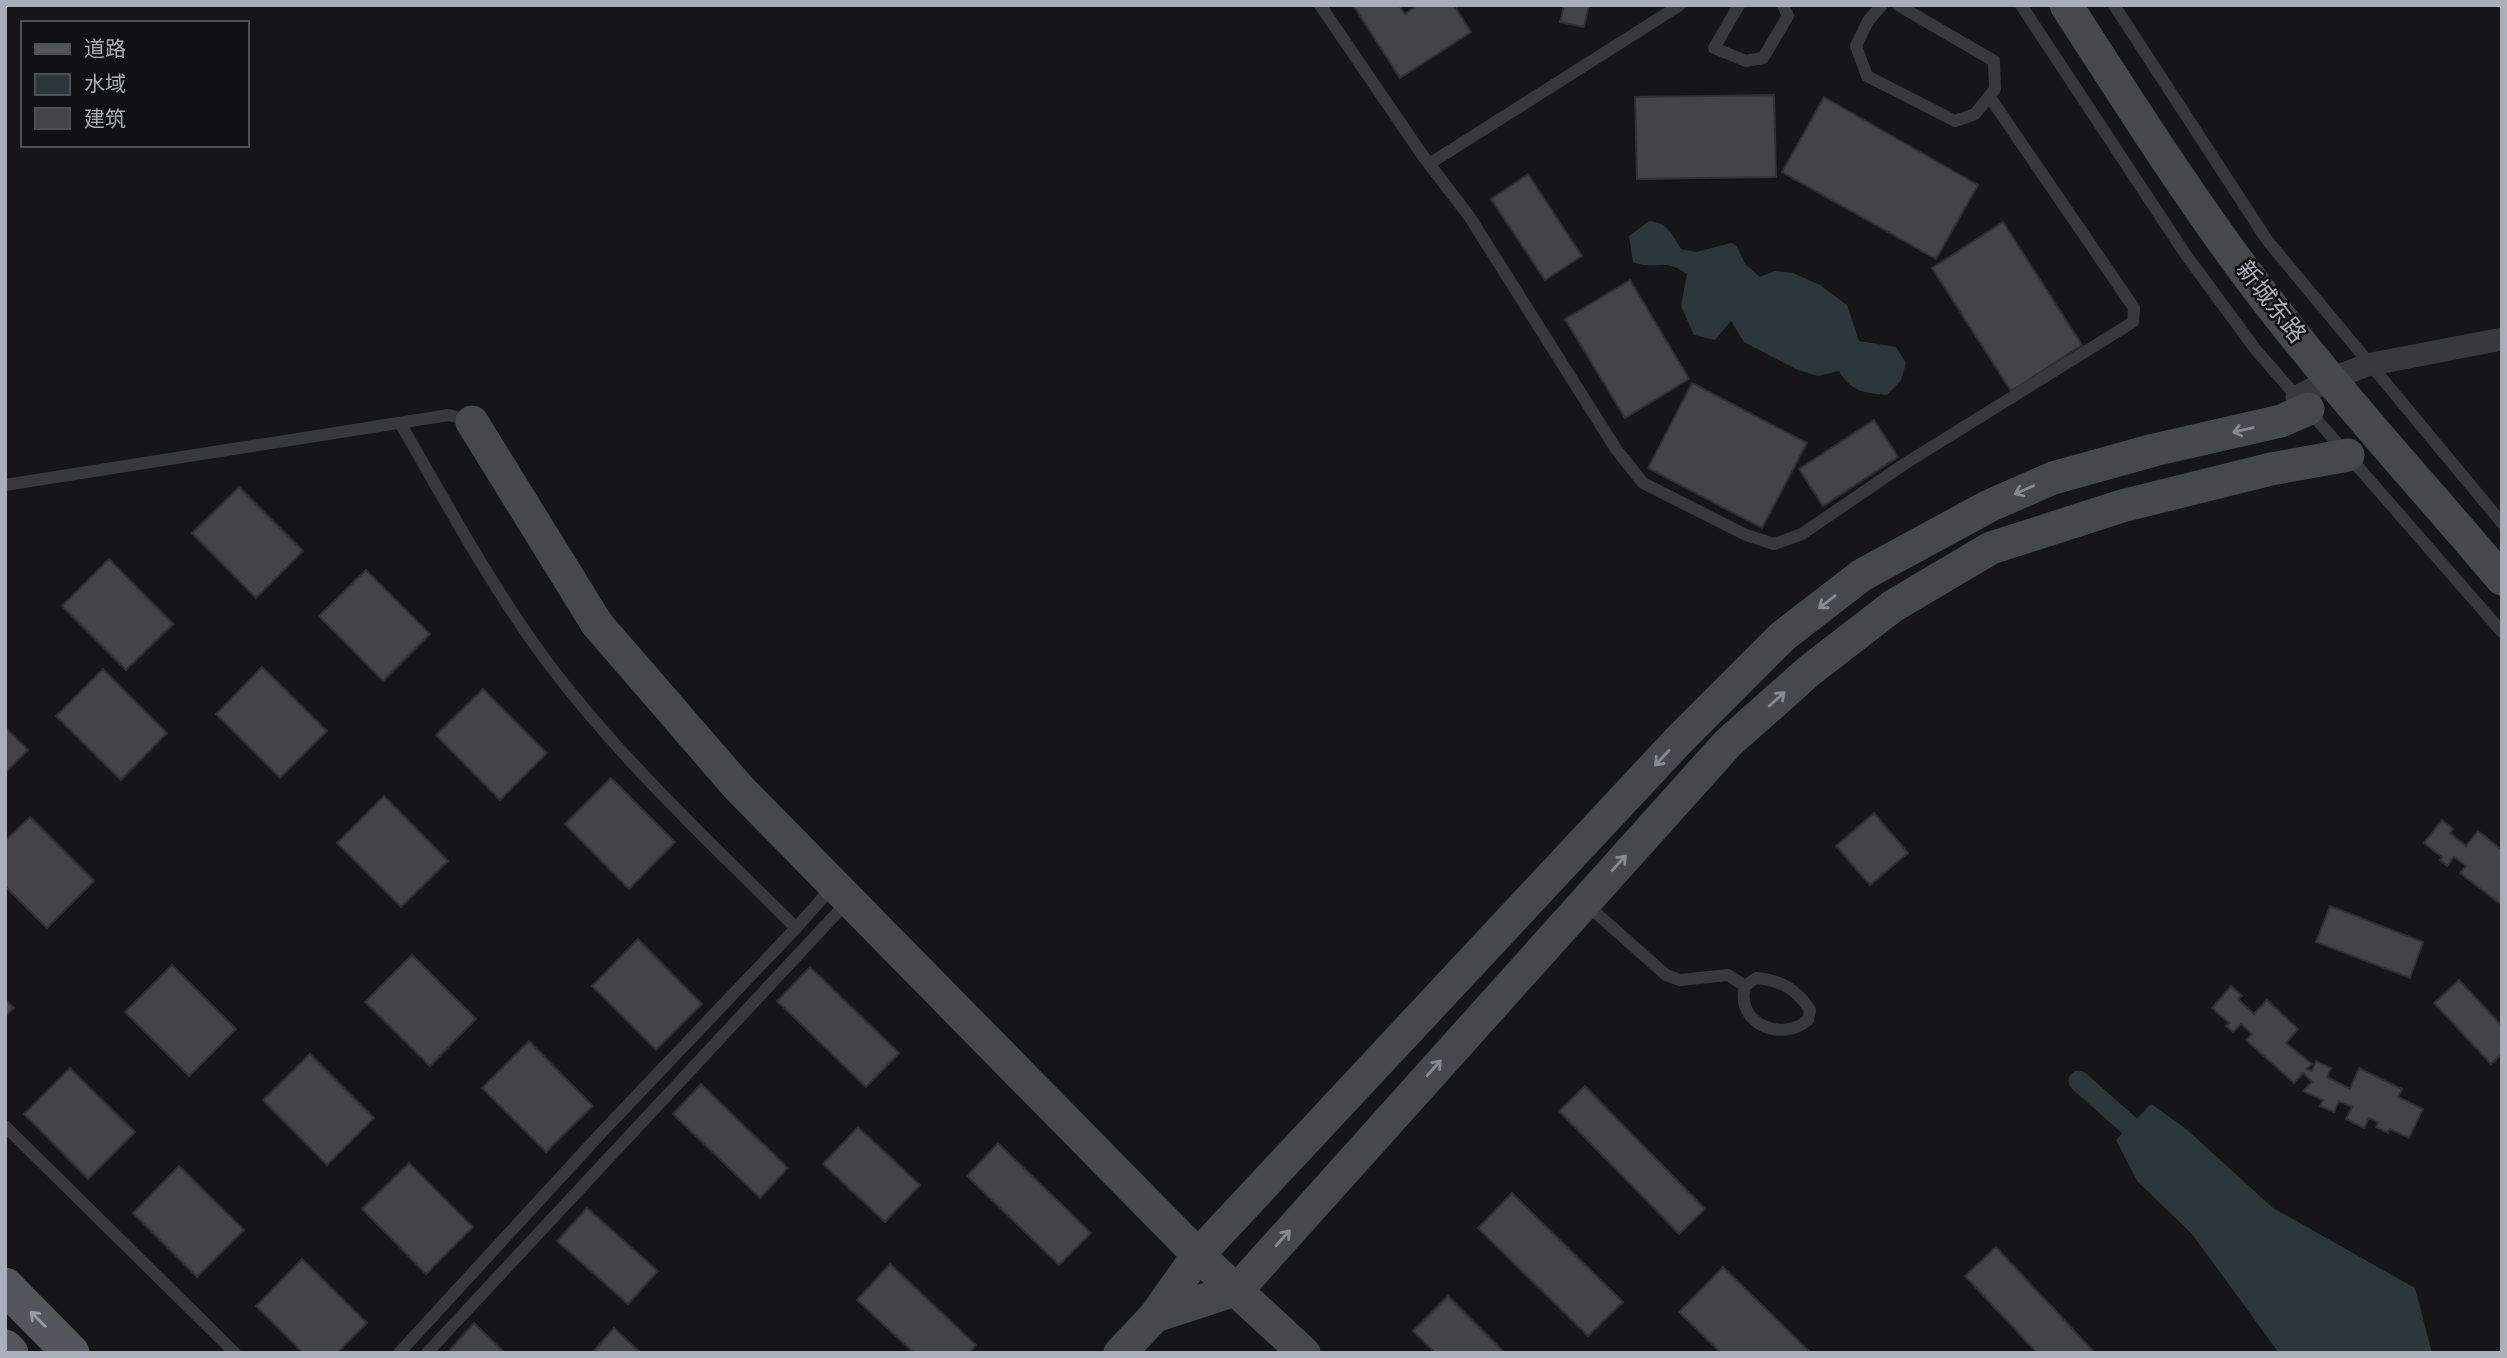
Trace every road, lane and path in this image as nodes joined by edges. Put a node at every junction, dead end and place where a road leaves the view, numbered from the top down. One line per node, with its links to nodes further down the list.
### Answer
1 (1320, 5): 11 (lane)
2 (1680, 5): 11 (lane)
3 (1739, 5): 4 (lane)
4 (1783, 5)
5 (1882, 5): 10 (lane)
6 (1898, 5): 10 (lane)
7 (2021, 5): 15 (lane)
8 (2066, 5): 14 (main road, 新城东路)
9 (2114, 5): 13 (lane)
10 (1989, 96): 11 (lane)
11 (1429, 164)
12 (2502, 339): 13 (street)
13 (2367, 365): 14 (street); 20 (lane)
14 (2330, 379): 15 (street); 21 (main road, 新城东路)
15 (2303, 403): 18 (lane); 28 (main road, one-way to 28)
16 (472, 422): 17 (lane); 23 (main road)
17 (400, 423): 19 (lane); 25 (lane)
18 (2348, 455): 22 (lane); 24 (main road, one-way to 18)
19 (5, 485)
20 (2502, 523)
21 (2502, 579)
22 (2502, 632)
23 (842, 892): 25 (lane); 28 (main road); 37 (lane)
24 (1584, 902): 26 (lane); 30 (main road, one-way to 24)
25 (796, 928): 36 (lane)
26 (1745, 986): 26 (lane)
27 (5, 1126): 35 (lane)
28 (1198, 1255): 30 (main road); 31 (main road)
29 (5, 1286): 34 (main road, one-way to 29)
30 (1238, 1289): 31 (main road); 39 (main road)
31 (1155, 1316): 38 (main road)
32 (5, 1348): 33 (main road)
33 (10, 1353)
34 (71, 1353)
35 (235, 1353)
36 (399, 1353)
37 (427, 1353)
38 (1120, 1353)
39 (1304, 1353)

